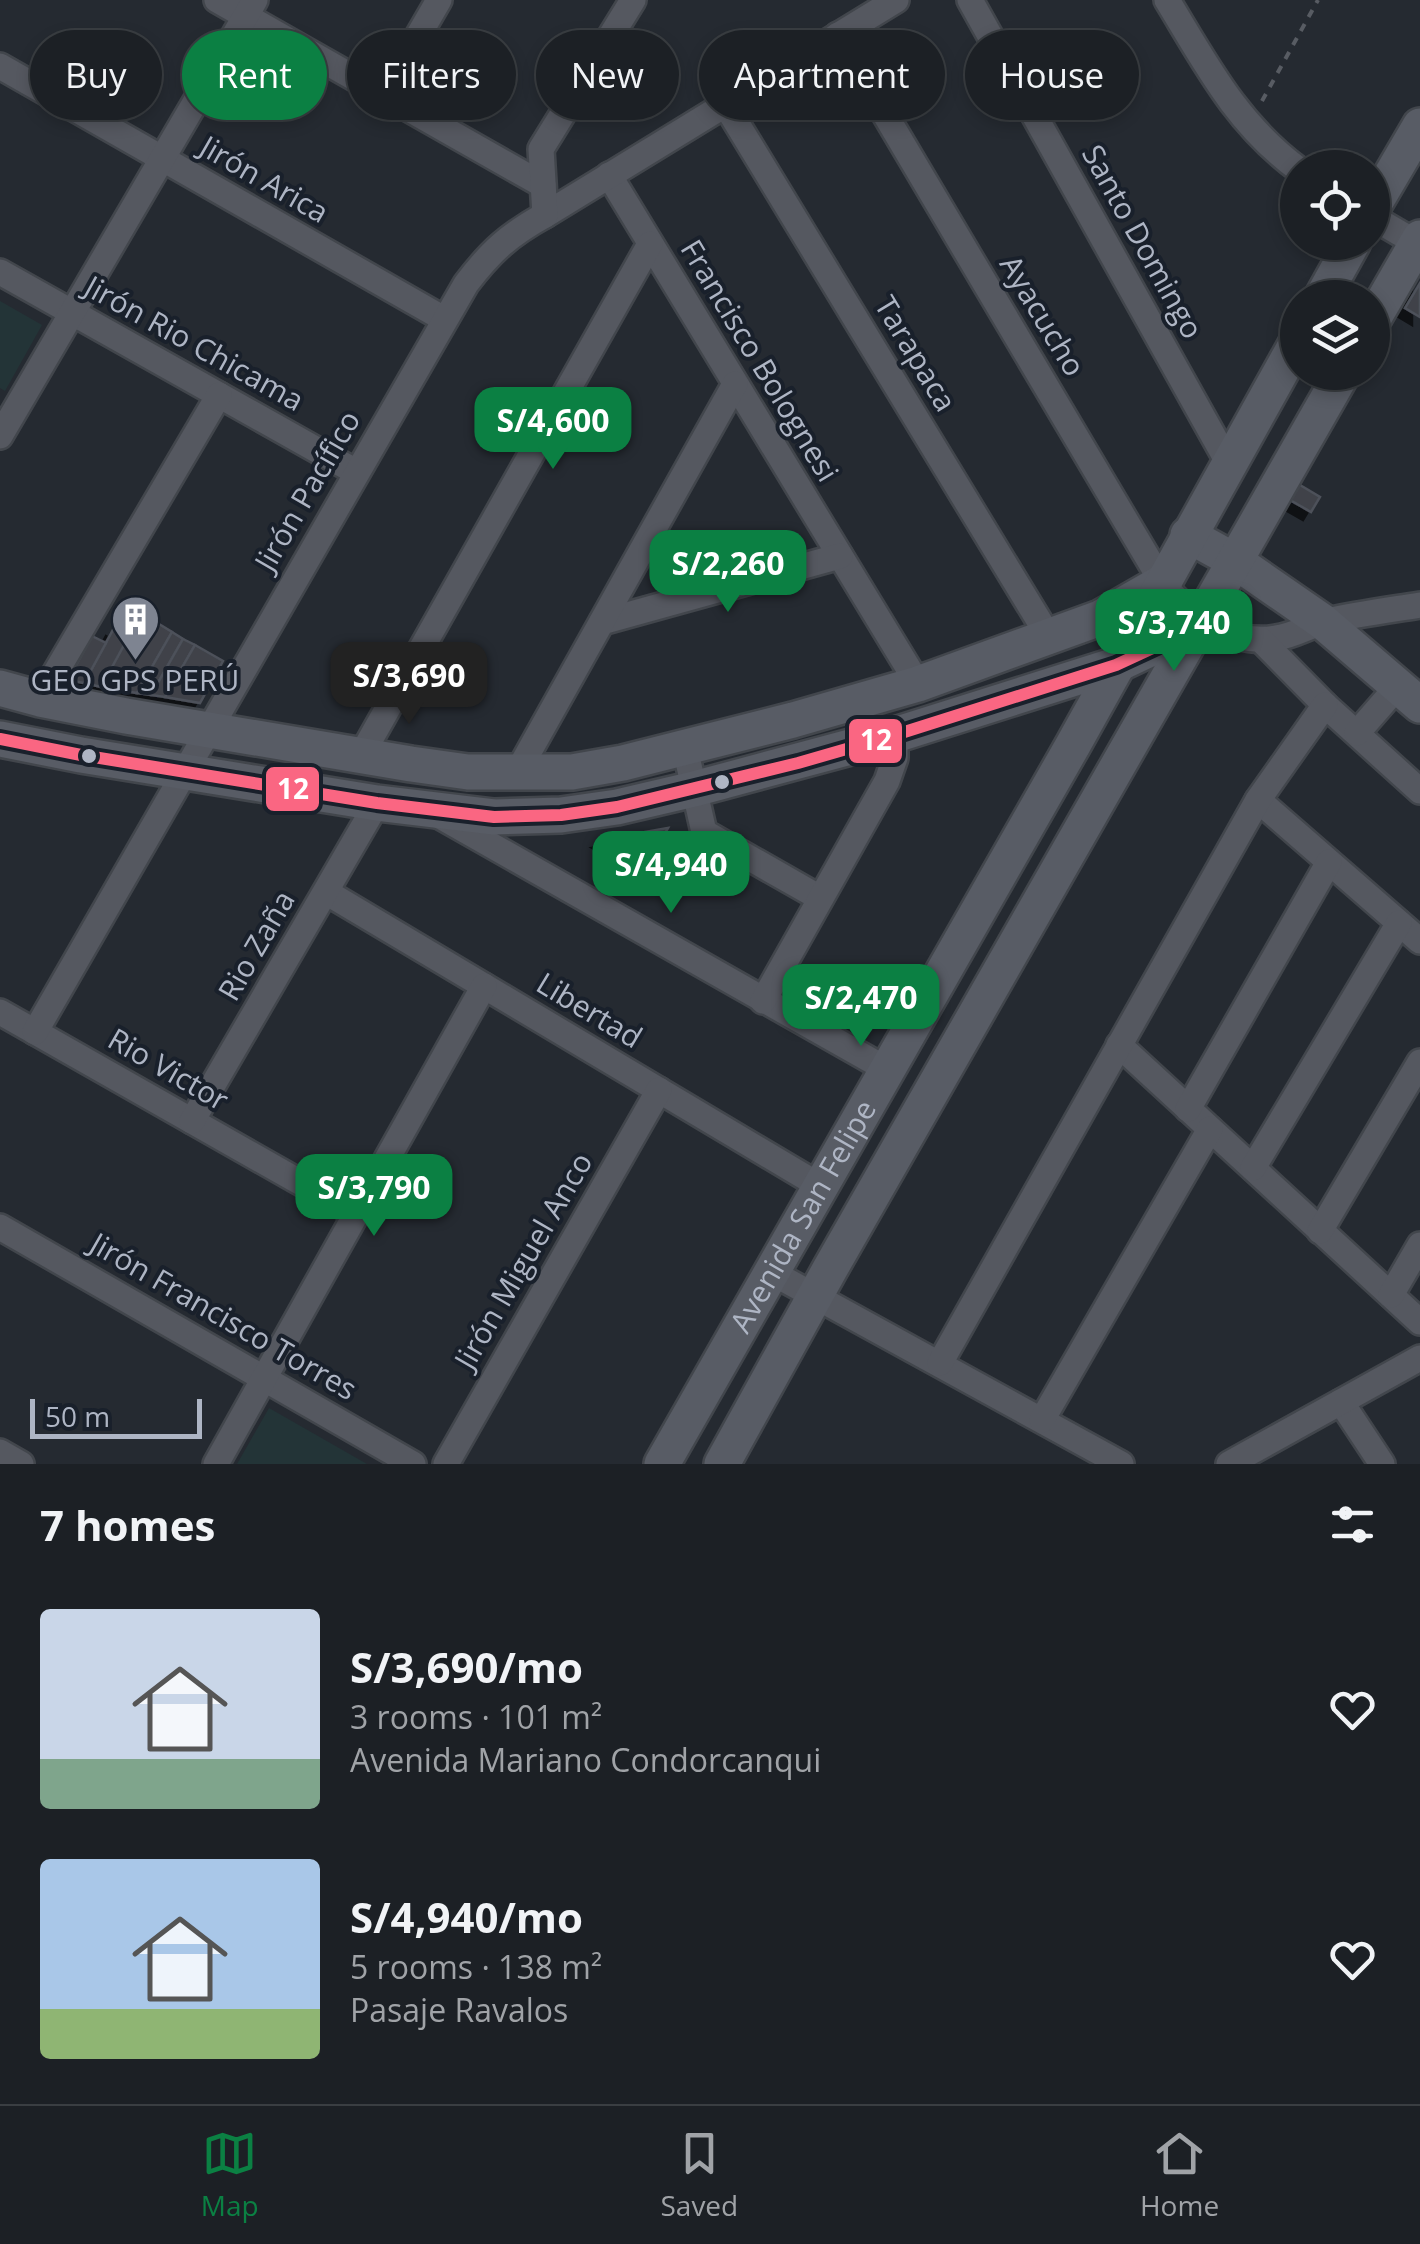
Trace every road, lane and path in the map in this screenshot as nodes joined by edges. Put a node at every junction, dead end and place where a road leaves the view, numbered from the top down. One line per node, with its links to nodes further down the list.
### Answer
1 (217, 0): 8 (street)
2 (440, 0): 9 (street)
3 (633, 0): 23 (street)
4 (896, 0): 10 (street, Jirón Pacífico)
5 (970, 0): 37 (street, Santo Domingo)
6 (1166, 0): 17 (street)
7 (1318, 0): 17 (path)
8 (250, 8): 12 (street); 20 (street)
9 (422, 30)
10 (846, 30)
11 (0, 66): 20 (street, Jirón Arica)
12 (347, 71)
13 (428, 120): 23 (street)
14 (699, 120): 21 (street, Jirón Pacífico)
15 (735, 120): 47 (street, Tarapaca)
16 (888, 120): 42 (street, Ayacucho)
17 (1248, 125): 19 (street)
18 (1420, 126): 22 (main road)
19 (1280, 156)
20 (162, 159): 30 (street); 31 (street, Jirón Arica)
21 (608, 176): 24 (street, Jirón Pacífico); 27 (street, Francisco Bolognesi)
22 (1390, 177)
23 (543, 185): 24 (street)
24 (544, 215): 31 (street, Jirón Pacífico)
25 (1390, 227): 26 (street)
26 (1419, 242): 29 (main road)
27 (650, 244): 33 (street, Francisco Bolognesi); 60 (street)
28 (0, 272): 30 (street, Jirón Rio Chicama)
29 (1390, 291)
30 (72, 313): 35 (street, Jirón Rio Chicama); 36 (street)
31 (444, 319): 38 (street, Jirón Pacífico)
32 (1280, 373): 37 (main road, Avenida San Felipe)
33 (735, 384): 40 (street, Francisco Bolognesi); 45 (street)
34 (1333, 390): 41 (main road, Avenida San Felipe)
35 (219, 395): 38 (street, Jirón Rio Chicama); 53 (street)
36 (0, 436)
37 (1229, 464): 39 (main road, Avenida San Felipe)
38 (356, 472): 55 (street, Jirón Pacífico)
39 (1188, 535): 41 (main road); 42 (main road, Avenida San Felipe)
40 (840, 556): 45 (street); 50 (street, Francisco Bolognesi)
41 (1235, 561): 44 (main road, Avenida San Felipe); 46 (main road)
42 (1162, 582): 44 (street, Ayacucho); 47 (main road); 49 (main road, Avenida San Felipe)
43 (1420, 605): 46 (street)
44 (1202, 621): 48 (street); 49 (main road); 92 (main road, Avenida San Felipe)
45 (602, 622): 62 (street)
46 (1324, 622): 48 (street); 52 (main road)
47 (1049, 638): 50 (main road)
48 (1260, 640): 54 (street)
49 (1116, 665): 57 (main road); 79 (main road, Avenida San Felipe)
50 (918, 684): 59 (main road)
51 (0, 688): 53 (main road)
52 (1409, 695): 56 (street)
53 (40, 699): 55 (main road)
54 (1325, 704): 56 (street); 65 (street)
55 (209, 730): 60 (main road); 61 (street, Jirón Pacífico)
56 (1357, 733): 64 (street)
57 (895, 735): 63 (main road); 70 (street)
58 (0, 739): 61 (main road)
59 (685, 748): 62 (main road); 63 (street)
60 (362, 754): 62 (main road)
61 (185, 772): 66 (main road); 76 (street, Jirón Pacífico)
62 (517, 772)
63 (694, 789): 67 (main road); 70 (street)
64 (1420, 790)
65 (1258, 800): 68 (street); 77 (street)
66 (378, 802): 67 (main road); 69 (street, Rio Zaña)
67 (430, 810): 74 (street)
68 (1329, 862): 71 (street); 81 (street)
69 (326, 892): 73 (street, Libertad); 82 (street, Rio Zaña)
70 (820, 898): 74 (street)
71 (1399, 923): 72 (street); 84 (street)
72 (1420, 941)
73 (484, 986): 80 (street, Libertad); 86 (street)
74 (764, 1001): 79 (street)
75 (0, 1012): 76 (street, Rio Victor)
76 (35, 1032): 82 (street, Rio Victor)
77 (1119, 1045): 81 (street); 95 (street)
78 (1420, 1062): 88 (street)
79 (886, 1069): 85 (main road, Avenida San Felipe)
80 (660, 1090): 85 (street, Libertad); 104 (street, Jirón Miguel Anco)
81 (1188, 1108): 83 (street)
82 (192, 1122): 86 (street, Rio Victor)
83 (1210, 1129): 84 (street); 98 (street)
84 (1253, 1168): 88 (street)
85 (820, 1186): 90 (main road, Avenida San Felipe)
86 (356, 1214): 96 (street)
87 (0, 1228): 96 (street, Jirón Francisco Torres)
88 (1320, 1231): 91 (street)
89 (1420, 1246): 91 (street)
90 (772, 1272): 92 (street); 105 (main road, Avenida San Felipe)
91 (1391, 1295): 93 (street)
92 (815, 1297): 95 (street); 106 (main road, Avenida San Felipe)
93 (1420, 1322)
94 (1420, 1358): 97 (street)
95 (940, 1363): 98 (street)
96 (264, 1379): 102 (street); 103 (street, Jirón Francisco Torres)
97 (1341, 1402): 100 (street); 108 (street)
98 (1042, 1420): 107 (street)
99 (0, 1452): 101 (street)
100 (1242, 1461)
101 (22, 1464)
102 (216, 1464)
103 (413, 1464)
104 (446, 1464)
105 (662, 1464)
106 (722, 1464)
107 (1122, 1464)
108 (1382, 1464)

